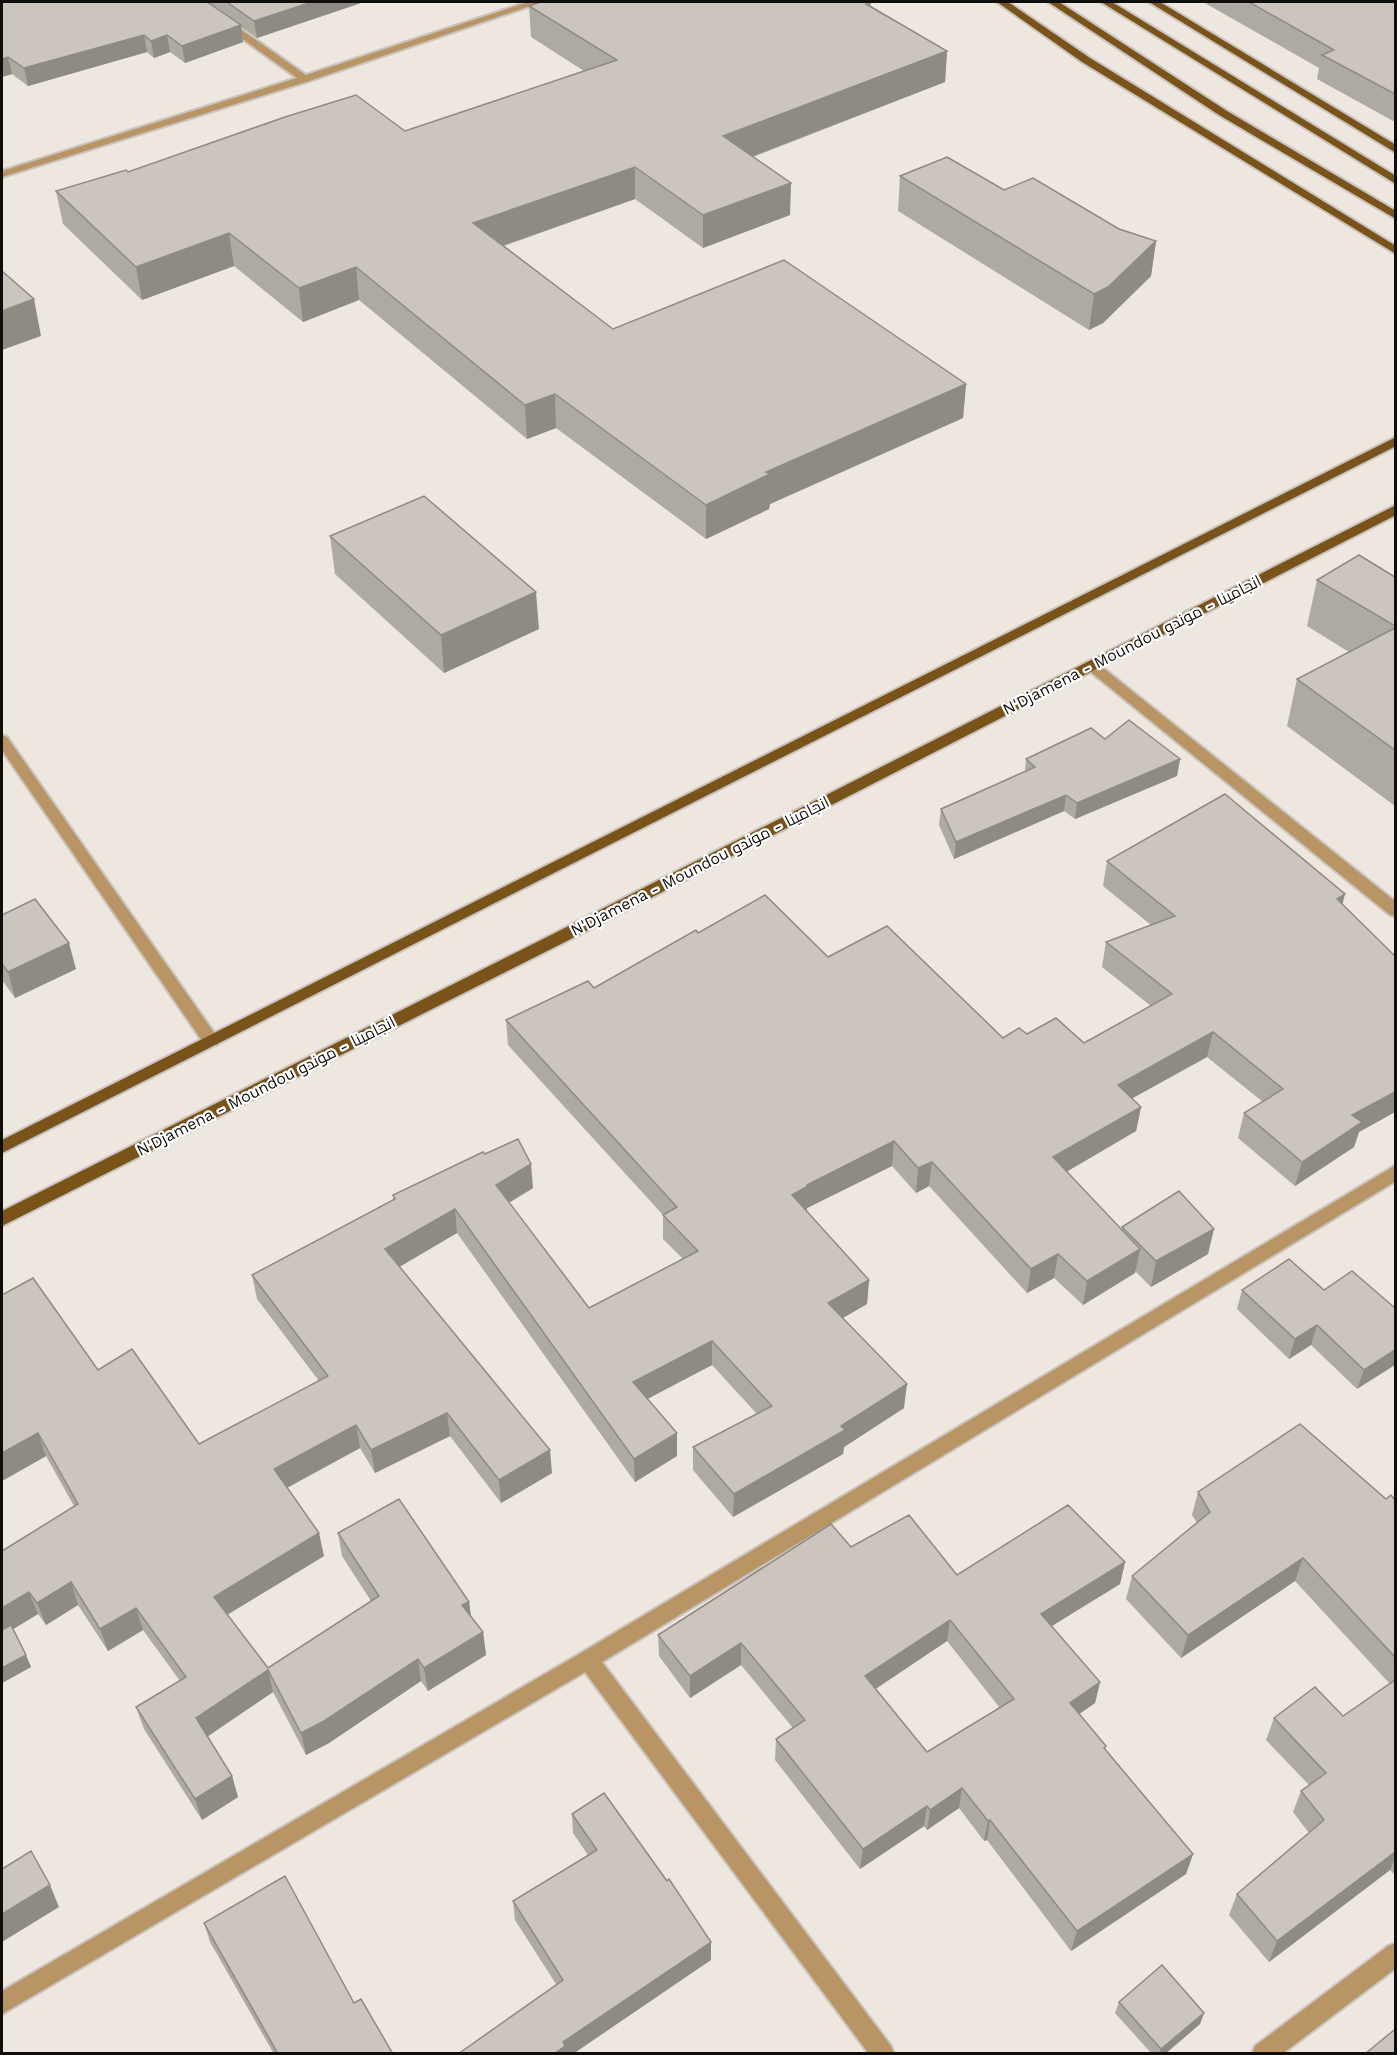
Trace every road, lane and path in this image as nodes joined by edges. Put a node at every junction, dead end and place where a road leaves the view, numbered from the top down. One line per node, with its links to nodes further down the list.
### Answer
1 (196, 2): 7 (street)
2 (537, 2): 7 (street)
3 (1002, 2): 12 (main road)
4 (1053, 2): 11 (main road)
5 (1106, 2): 10 (main road)
6 (1154, 2): 8 (main road)
7 (305, 79): 9 (street)
8 (1395, 150)
9 (2, 174)
10 (1395, 181)
11 (1395, 216)
12 (1395, 251)
13 (1395, 441): 18 (main road)
14 (1395, 509): 15 (main road, N'Djamena - Moundou انجامينا - موندو)
15 (1092, 666): 17 (street); 21 (main road, N'Djamena - Moundou انجامينا - موندو)
16 (2, 740): 18 (street)
17 (1395, 911)
18 (211, 1041): 19 (main road)
19 (2, 1147)
20 (1395, 1172): 22 (street)
21 (2, 1219)
22 (588, 1660): 24 (street); 25 (street)
23 (1395, 1954): 26 (street)
24 (2, 2003)
25 (883, 2054)
26 (1263, 2054)

